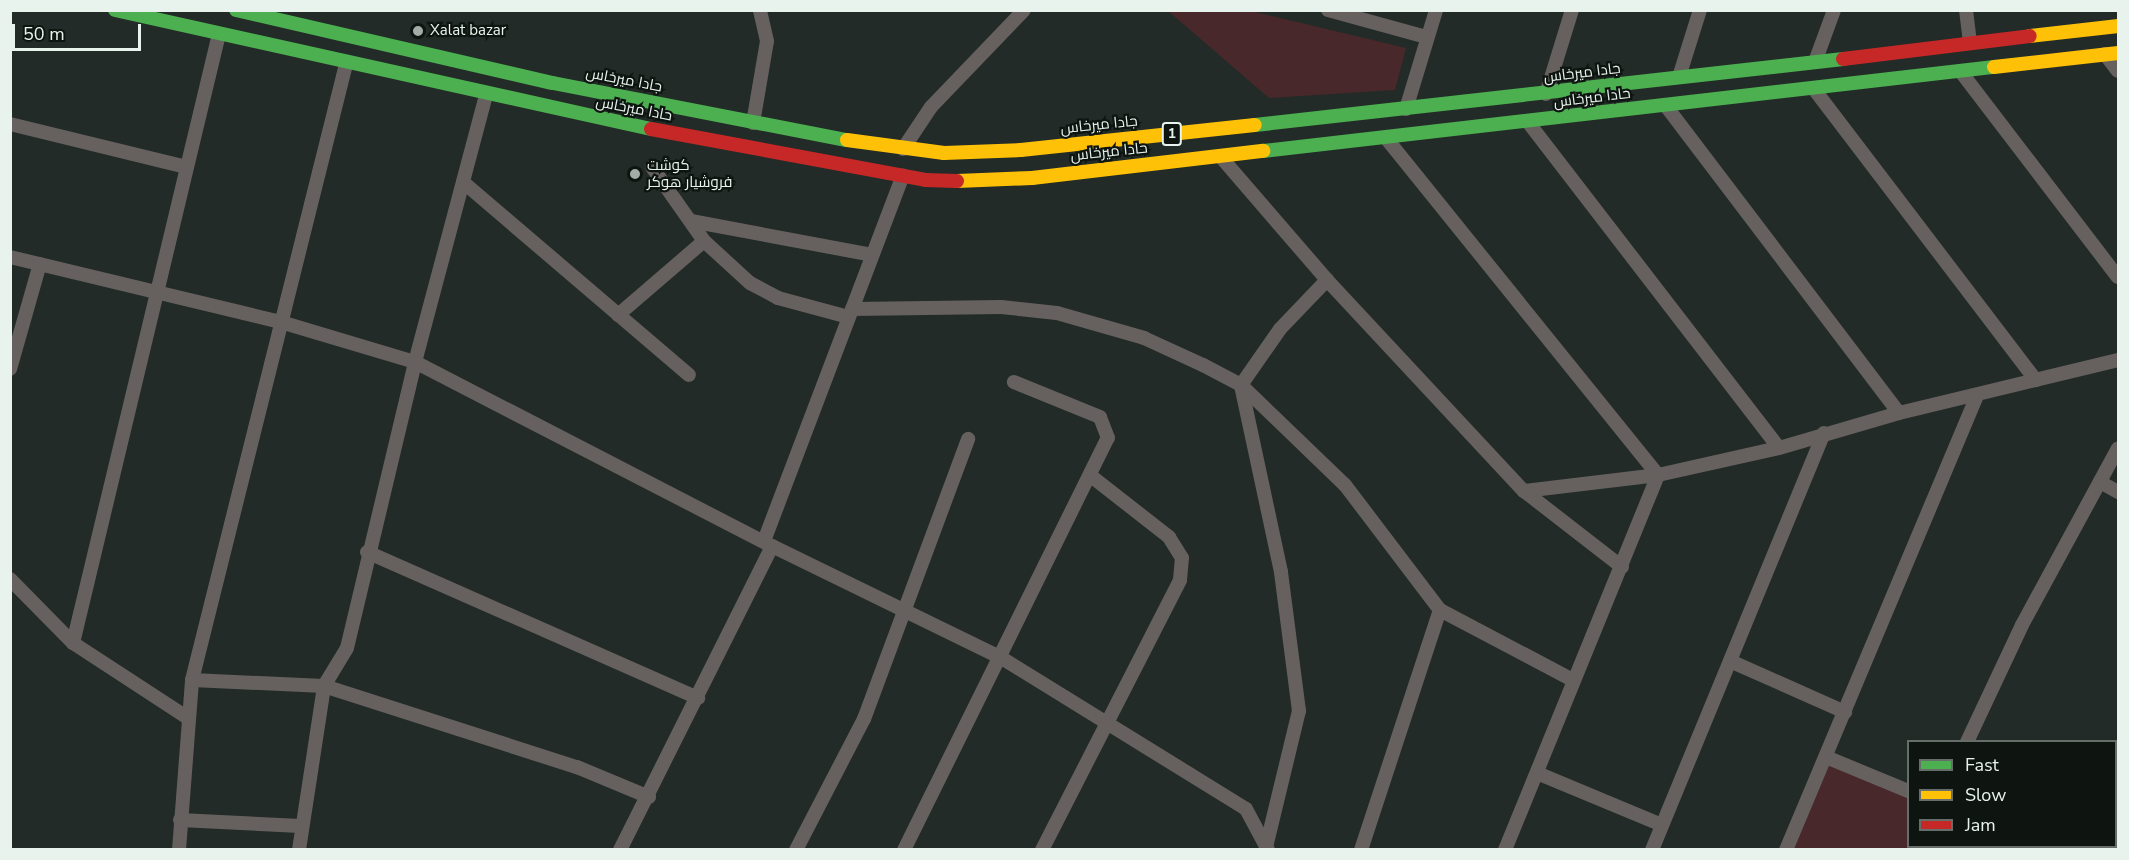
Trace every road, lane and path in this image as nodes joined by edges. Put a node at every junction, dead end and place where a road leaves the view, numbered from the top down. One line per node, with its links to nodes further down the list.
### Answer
1 (115, 10): 13 (main road, حادا ميرخاس)
2 (236, 10): 11 (main road, جادا ميرخاس / 1)
3 (760, 10): 28 (street)
4 (1024, 10): 31 (street)
5 (1328, 10): 14 (street)
6 (1436, 10): 14 (street)
7 (1572, 10): 23 (street)
8 (1700, 10): 21 (street)
9 (1834, 10): 17 (street)
10 (1966, 10): 15 (street)
11 (255, 13): 28 (main road, جادا ميرخاس / 1)
12 (2118, 26): 15 (main road, جادا ميرخاس / 1)
13 (219, 34): 18 (main road, حادا ميرخاس); 33 (street)
14 (1426, 37): 26 (street)
15 (1970, 43): 17 (main road, جادا ميرخاس / 1)
16 (2112, 53): 19 (street); 20 (main road, حادا ميرخاس)
17 (1815, 62): 21 (main road, جادا ميرخاس / 1)
18 (346, 64): 24 (main road, حادا ميرخاس); 47 (street)
19 (2118, 71)
20 (1961, 72): 22 (main road, حادا ميرخاس); 42 (street)
21 (1679, 77): 23 (main road, جادا ميرخاس / 1)
22 (1814, 89): 25 (main road, حادا ميرخاس); 52 (street)
23 (1546, 94): 26 (main road, جادا ميرخاس / 1)
24 (486, 95): 35 (main road, حادا ميرخاس); 36 (street)
25 (1666, 106): 27 (main road, حادا ميرخاس); 56 (street)
26 (1406, 109): 31 (main road, جادا ميرخاس / 1)
27 (1528, 122): 30 (main road, حادا ميرخاس); 59 (street)
28 (753, 123): 31 (main road, جادا ميرخاس / 1)
29 (10, 124): 33 (street)
30 (1386, 138): 32 (main road, حادا ميرخاس); 61 (street)
31 (903, 149)
32 (1221, 156): 35 (main road, حادا ميرخاس); 43 (street)
33 (187, 167): 44 (street)
34 (652, 167): 37 (street)
35 (903, 176): 39 (street)
36 (463, 182): 46 (street); 49 (street)
37 (691, 221): 38 (street); 39 (street)
38 (704, 241): 45 (street); 46 (street)
39 (872, 255): 45 (street)
40 (10, 257): 41 (street)
41 (40, 264): 44 (street); 50 (street)
42 (2118, 277)
43 (1327, 280): 54 (street); 64 (street)
44 (158, 291): 47 (street); 72 (street)
45 (851, 313): 54 (street); 66 (street)
46 (618, 315): 51 (street)
47 (284, 323): 49 (street); 75 (street)
48 (2118, 360): 52 (street)
49 (415, 362): 66 (street); 67 (street)
50 (10, 369)
51 (689, 375)
52 (2036, 380): 55 (street)
53 (1014, 382): 62 (street)
54 (1241, 386): 71 (street); 90 (street)
55 (1976, 397): 56 (street); 79 (street)
56 (1899, 413): 57 (street)
57 (1824, 433): 59 (street); 74 (street)
58 (968, 439): 70 (street)
59 (1779, 448): 61 (street)
60 (2118, 448): 63 (street)
61 (1658, 475): 64 (street); 68 (street)
62 (1091, 476): 73 (street); 81 (street)
63 (2100, 482): 65 (street); 82 (street)
64 (1524, 491): 68 (street)
65 (2118, 492)
66 (768, 544): 70 (street); 78 (street)
67 (367, 552): 77 (street); 78 (street)
68 (1622, 567): 76 (street)
69 (10, 579): 72 (street)
70 (906, 609): 73 (street); 94 (street)
71 (1440, 610): 76 (street); 97 (street)
72 (73, 643): 80 (street)
73 (1000, 657): 81 (street); 95 (street)
74 (1730, 661): 79 (street); 88 (street)
75 (192, 680): 77 (street); 80 (street)
76 (1573, 680): 84 (street)
77 (324, 686): 86 (street); 89 (street)
78 (698, 698): 86 (street)
79 (1845, 712): 83 (street)
80 (188, 718): 87 (street)
81 (1108, 725): 90 (street); 96 (street)
82 (1967, 740)
83 (1826, 757): 85 (street); 100 (street)
84 (1537, 773): 88 (street); 98 (street)
85 (1907, 791)
86 (649, 797): 93 (street)
87 (180, 820): 89 (street); 91 (street)
88 (1662, 825): 99 (street)
89 (300, 826): 92 (street)
90 (1268, 846)
91 (179, 849)
92 (299, 849)
93 (620, 849)
94 (796, 849)
95 (904, 849)
96 (1042, 849)
97 (1361, 849)
98 (1505, 849)
99 (1652, 849)
100 (1786, 849)

